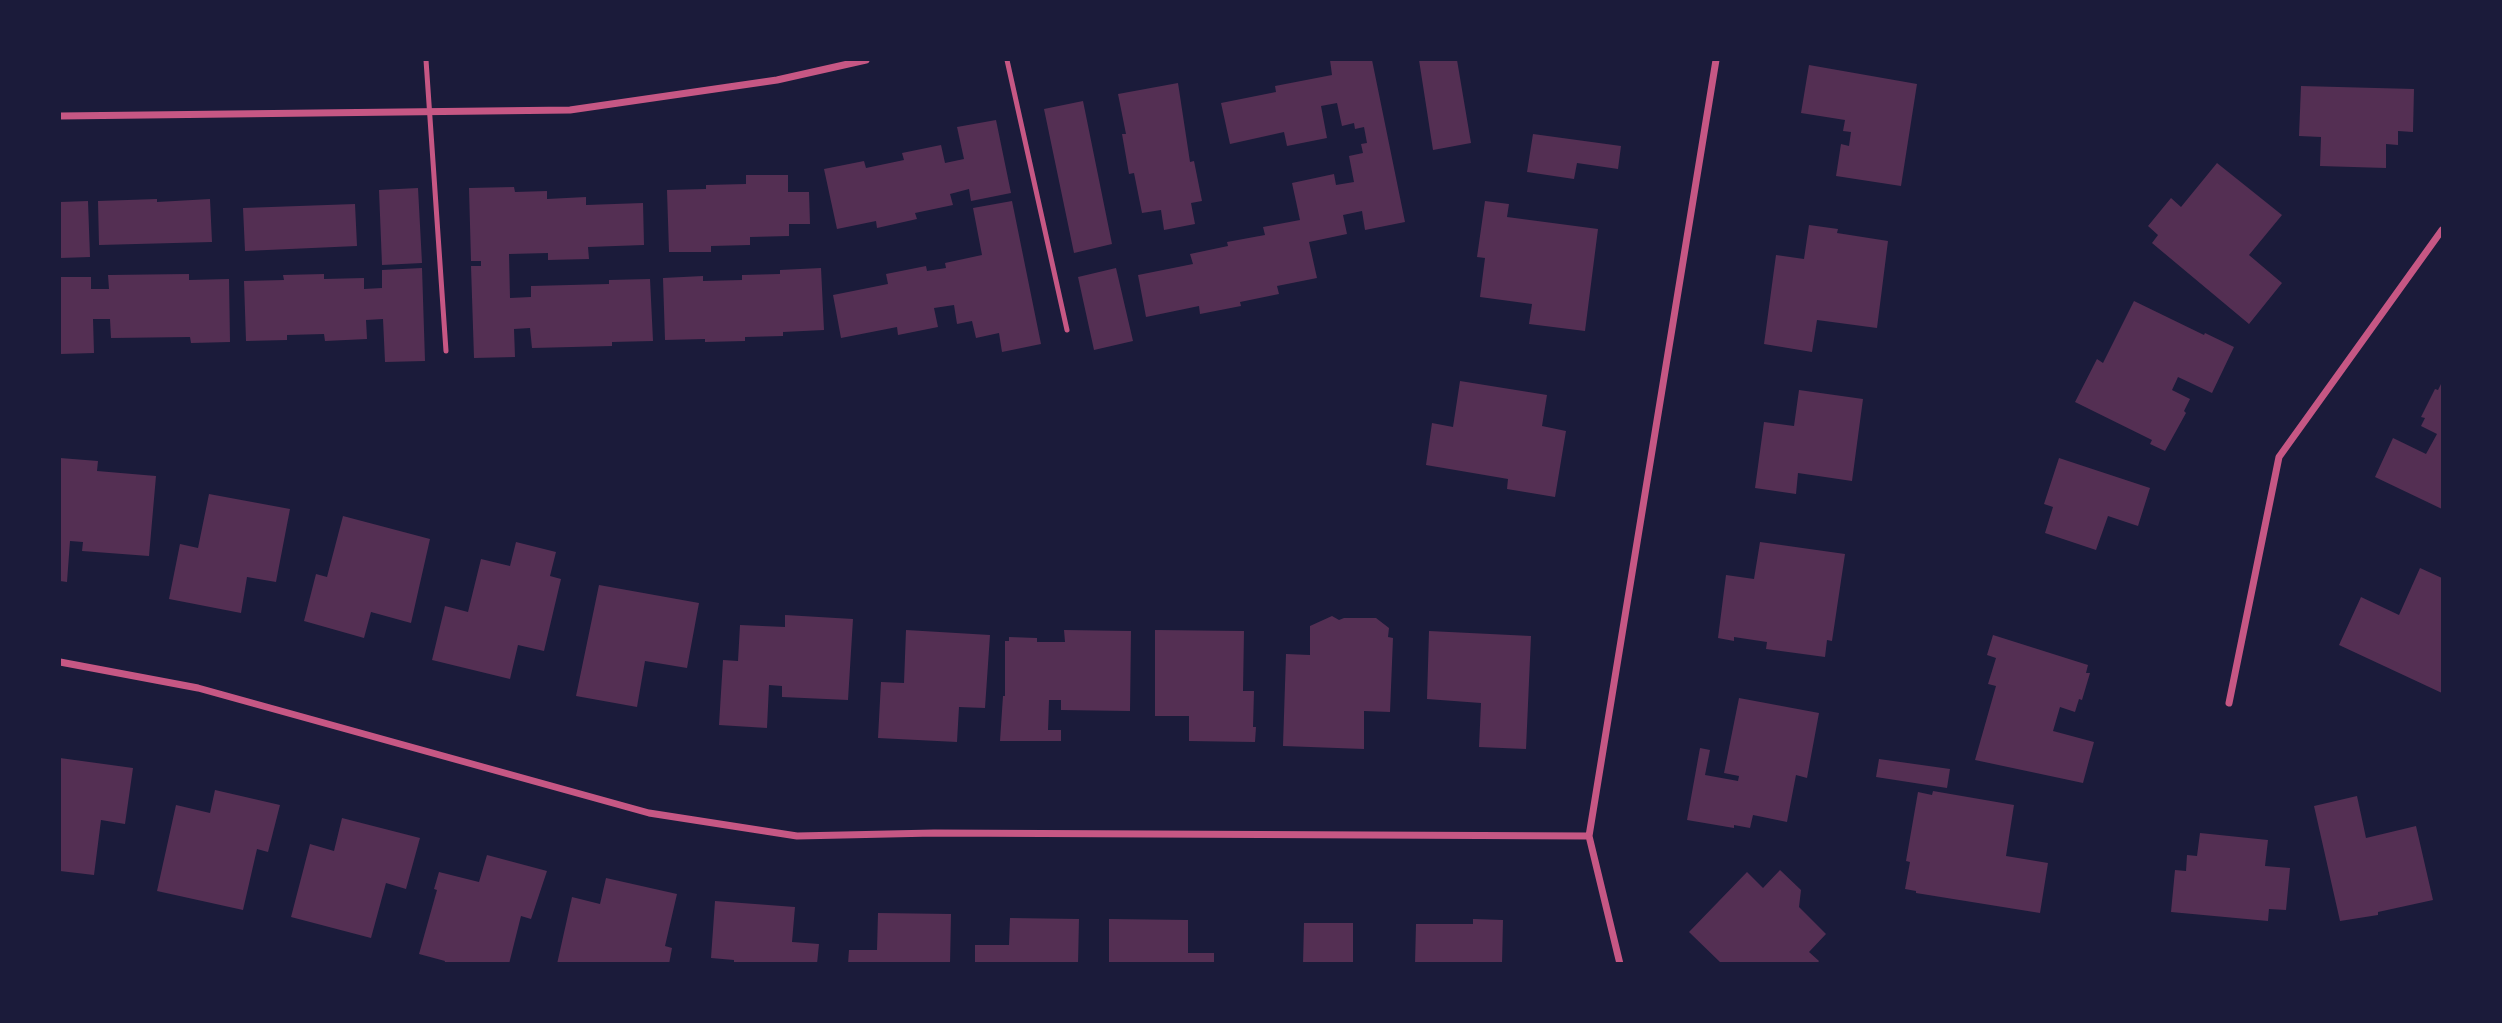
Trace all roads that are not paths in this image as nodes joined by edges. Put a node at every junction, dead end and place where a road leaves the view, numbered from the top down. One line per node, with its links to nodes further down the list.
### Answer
1 (426, 60): 5 (lane)
2 (866, 60): 5 (street)
3 (1007, 60): 8 (lane)
4 (1716, 60): 12 (street)
5 (430, 111): 6 (street); 9 (lane)
6 (60, 116)
7 (2442, 230): 11 (street)
8 (1067, 330)
9 (446, 352)
10 (60, 662): 12 (street)
11 (2230, 703)
12 (1589, 836): 13 (street)
13 (1620, 964)

